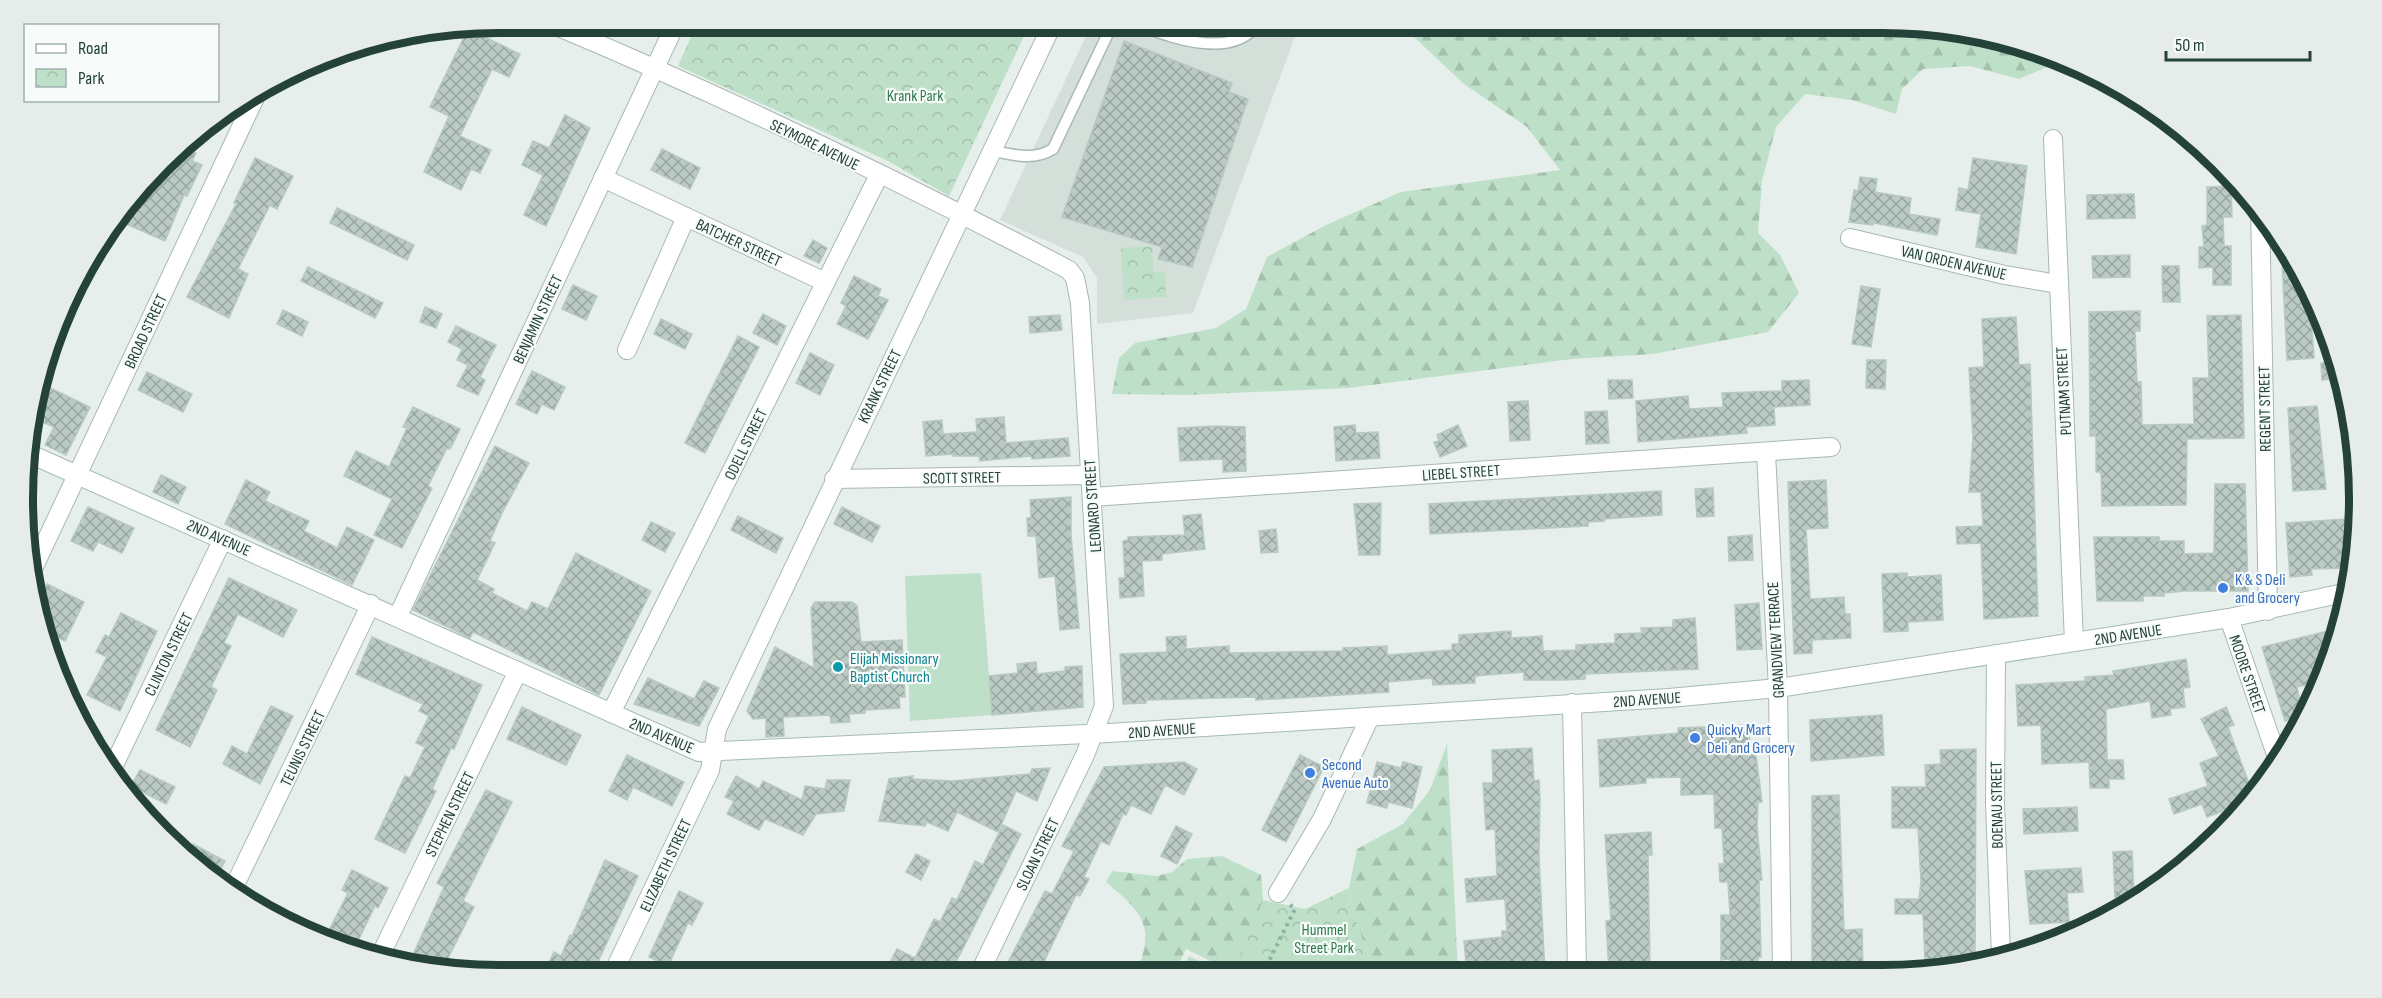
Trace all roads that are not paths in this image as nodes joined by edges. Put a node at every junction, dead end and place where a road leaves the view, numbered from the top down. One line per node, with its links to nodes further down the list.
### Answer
1 (575, 33): 7 (street, SEYMORE AVENUE)
2 (671, 33): 7 (street, BENJAMIN STREET)
3 (1048, 33): 10 (street, KRANK STREET)
4 (1108, 33): 10 (lane)
5 (1160, 33): 6 (lane)
6 (1247, 33)
7 (655, 67): 11 (street, SEYMORE AVENUE); 12 (street, BENJAMIN STREET)
8 (252, 104): 24 (street, BROAD STREET)
9 (2053, 139): 19 (street, PUTNAM STREET)
10 (993, 151): 13 (street, KRANK STREET)
11 (879, 175): 13 (street, SEYMORE AVENUE); 18 (street, ODELL STREET)
12 (603, 178): 14 (street); 33 (street, BENJAMIN STREET)
13 (962, 215): 17 (street, SEYMORE AVENUE); 26 (street, KRANK STREET)
14 (686, 218): 18 (street, BATCHER STREET); 20 (street, BATCHER STREET)
15 (2259, 224): 32 (street, REGENT STREET)
16 (1851, 238): 19 (street, VAN ORDEN AVENUE)
17 (1074, 278): 25 (street, LEONARD STREET)
18 (825, 282): 40 (street, ODELL STREET)
19 (2058, 284): 35 (street, PUTNAM STREET)
20 (627, 351)
21 (1831, 447): 22 (street, LIEBEL STREET)
22 (1766, 453): 27 (street, LIEBEL STREET); 38 (street, GRANDVIEW TERRACE)
23 (35, 456): 24 (street, 2ND AVENUE)
24 (78, 474): 28 (street, 2ND AVENUE); 29 (street, BROAD STREET)
25 (1089, 474): 26 (street, SCOTT STREET); 27 (street, LEONARD STREET)
26 (834, 480): 44 (street, KRANK STREET)
27 (1092, 497): 42 (street, LEONARD STREET)
28 (223, 539): 31 (street, 2ND AVENUE); 45 (street, CLINTON STREET)
29 (37, 560)
30 (2339, 594): 32 (street, 2ND AVENUE)
31 (371, 604): 33 (street, 2ND AVENUE); 46 (street, TEUNIS STREET)
32 (2268, 611): 34 (street, 2ND AVENUE)
33 (398, 616): 37 (street, 2ND AVENUE)
34 (2229, 618): 35 (street, 2ND AVENUE); 43 (street, MOORE STREET)
35 (2074, 642): 36 (street, 2ND AVENUE)
36 (1996, 654): 38 (street, 2ND AVENUE); 49 (street, BOENAU STREET)
37 (518, 672): 40 (street, 2ND AVENUE); 48 (street, STEPHEN STREET)
38 (1778, 688): 39 (street, 2ND AVENUE); 53 (street, GRANDVIEW TERRACE)
39 (1572, 703): 41 (street, 2ND AVENUE); 52 (street)
40 (611, 713): 44 (street, 2ND AVENUE)
41 (1370, 717): 42 (street, 2ND AVENUE); 47 (street)
42 (1093, 734): 44 (street, 2ND AVENUE); 51 (street, SLOAN STREET)
43 (2275, 751)
44 (711, 752): 50 (street, ELIZABETH STREET)
45 (115, 763)
46 (236, 883)
47 (1278, 893)
48 (383, 950)
49 (2001, 950)
50 (617, 965)
51 (983, 965)
52 (1577, 965)
53 (1782, 965)

